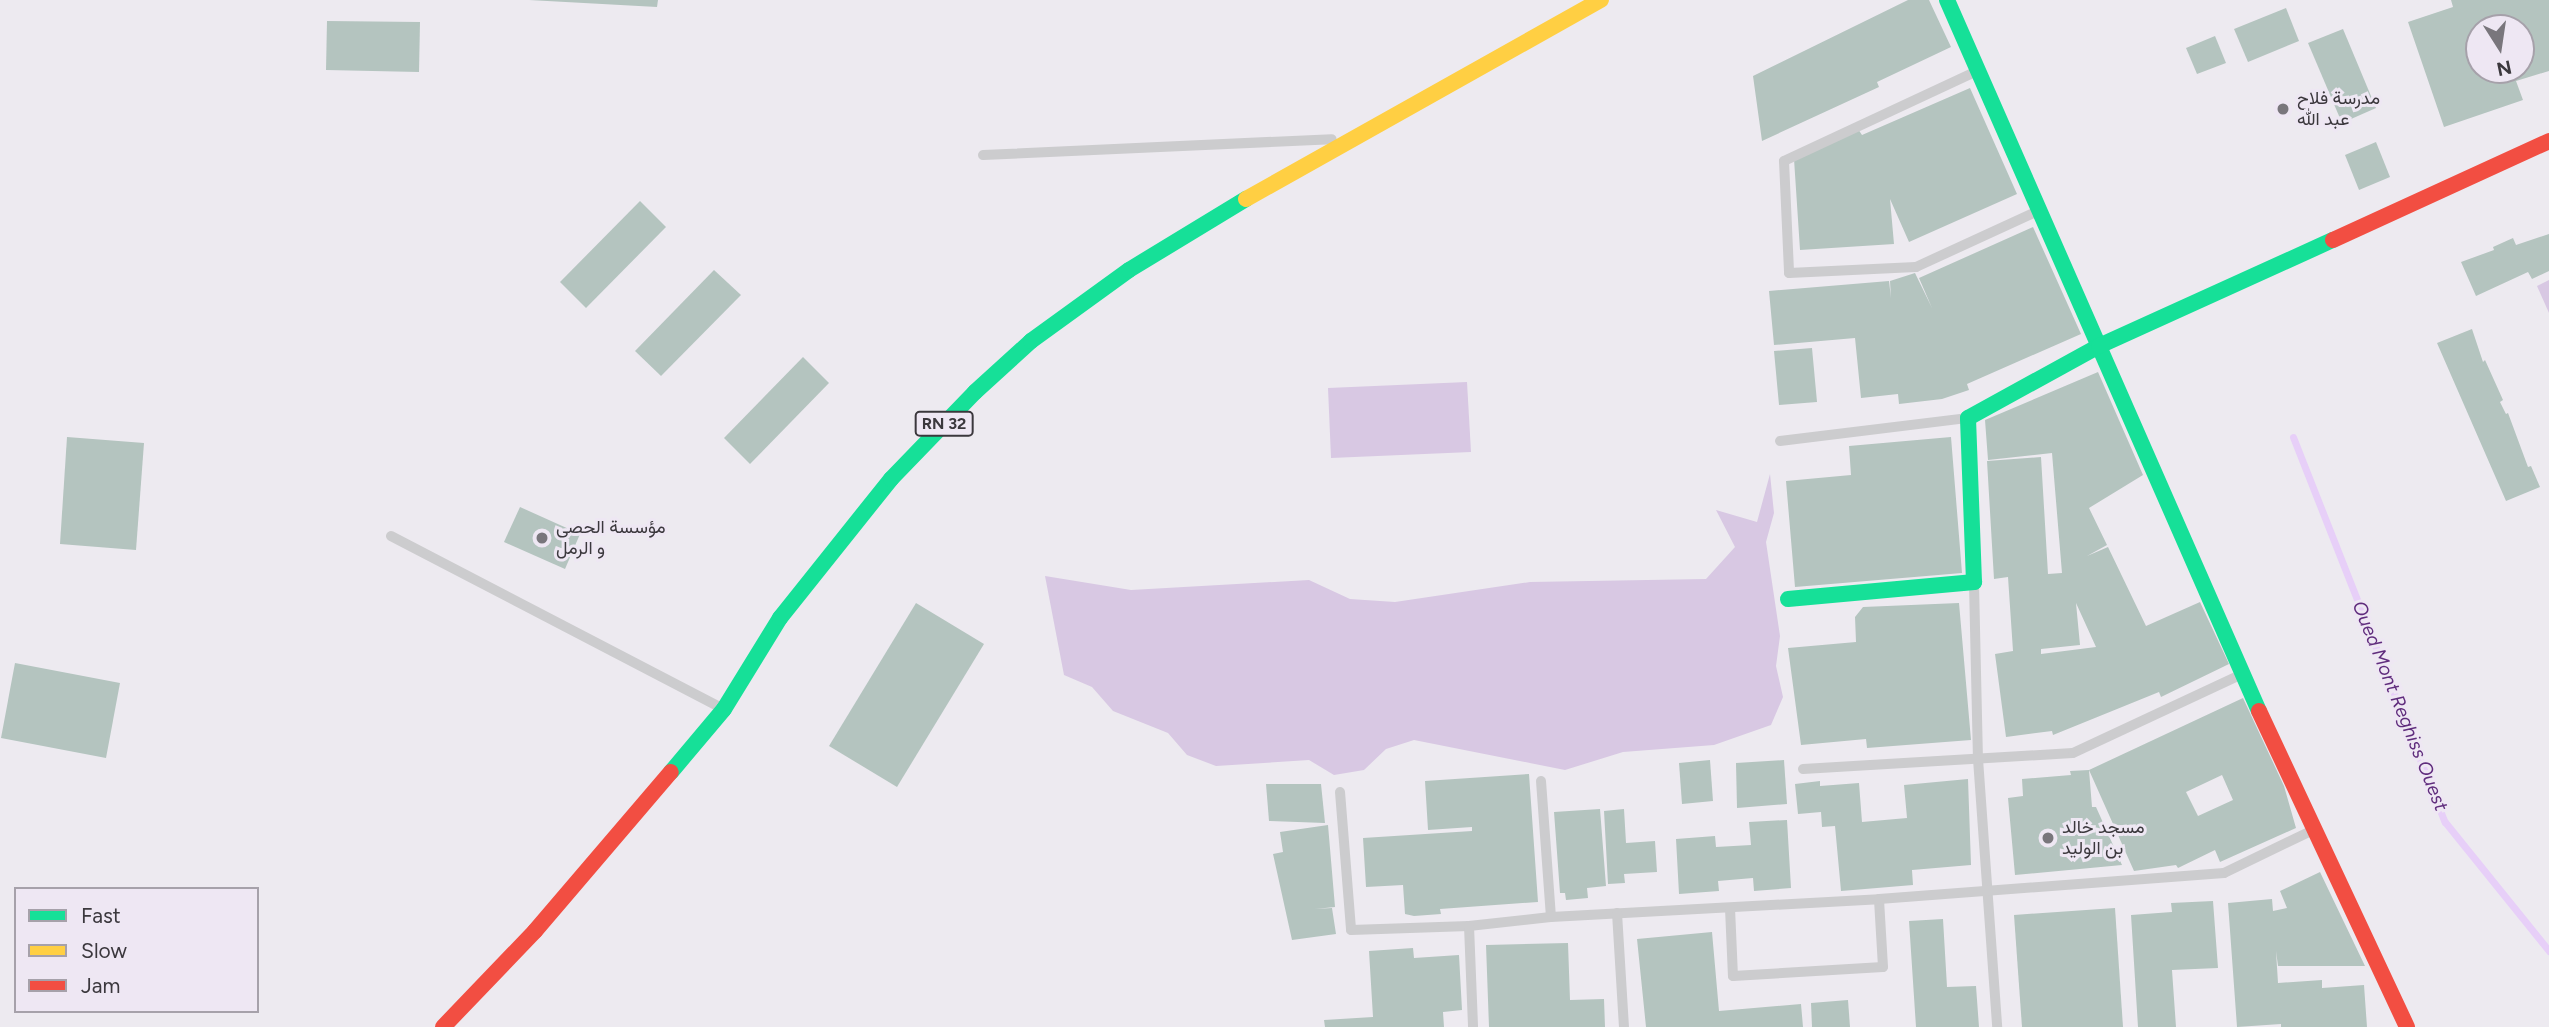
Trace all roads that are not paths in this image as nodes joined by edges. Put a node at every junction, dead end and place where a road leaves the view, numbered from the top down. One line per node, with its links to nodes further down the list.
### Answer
1 (1601, 0): 4 (street, RN 32)
2 (1947, 0): 3 (street)
3 (1977, 71): 7 (street); 7 (lane)
4 (1351, 138): 6 (lane); 15 (street, RN 32)
5 (2549, 141): 8 (street)
6 (983, 155)
7 (2038, 211): 8 (street)
8 (2099, 346): 9 (street); 14 (street)
9 (1968, 418): 10 (lane); 12 (street)
10 (1780, 441)
11 (391, 536): 15 (lane)
12 (1974, 582): 13 (street); 16 (lane)
13 (1788, 599)
14 (2242, 674): 16 (lane); 20 (street)
15 (724, 709): 27 (street, RN 32)
16 (1979, 759): 17 (lane); 21 (lane)
17 (1803, 769)
18 (1541, 781): 25 (lane)
19 (1340, 792): 26 (lane)
20 (2317, 828): 21 (lane); 31 (street)
21 (1988, 891): 22 (lane); 30 (lane)
22 (1879, 899): 23 (lane); 23 (lane)
23 (1730, 908): 24 (lane)
24 (1617, 913): 25 (lane); 29 (lane)
25 (1551, 917): 26 (lane)
26 (1469, 926): 28 (lane)
27 (443, 1027)
28 (1473, 1027)
29 (1624, 1027)
30 (1997, 1027)
31 (2406, 1027)

